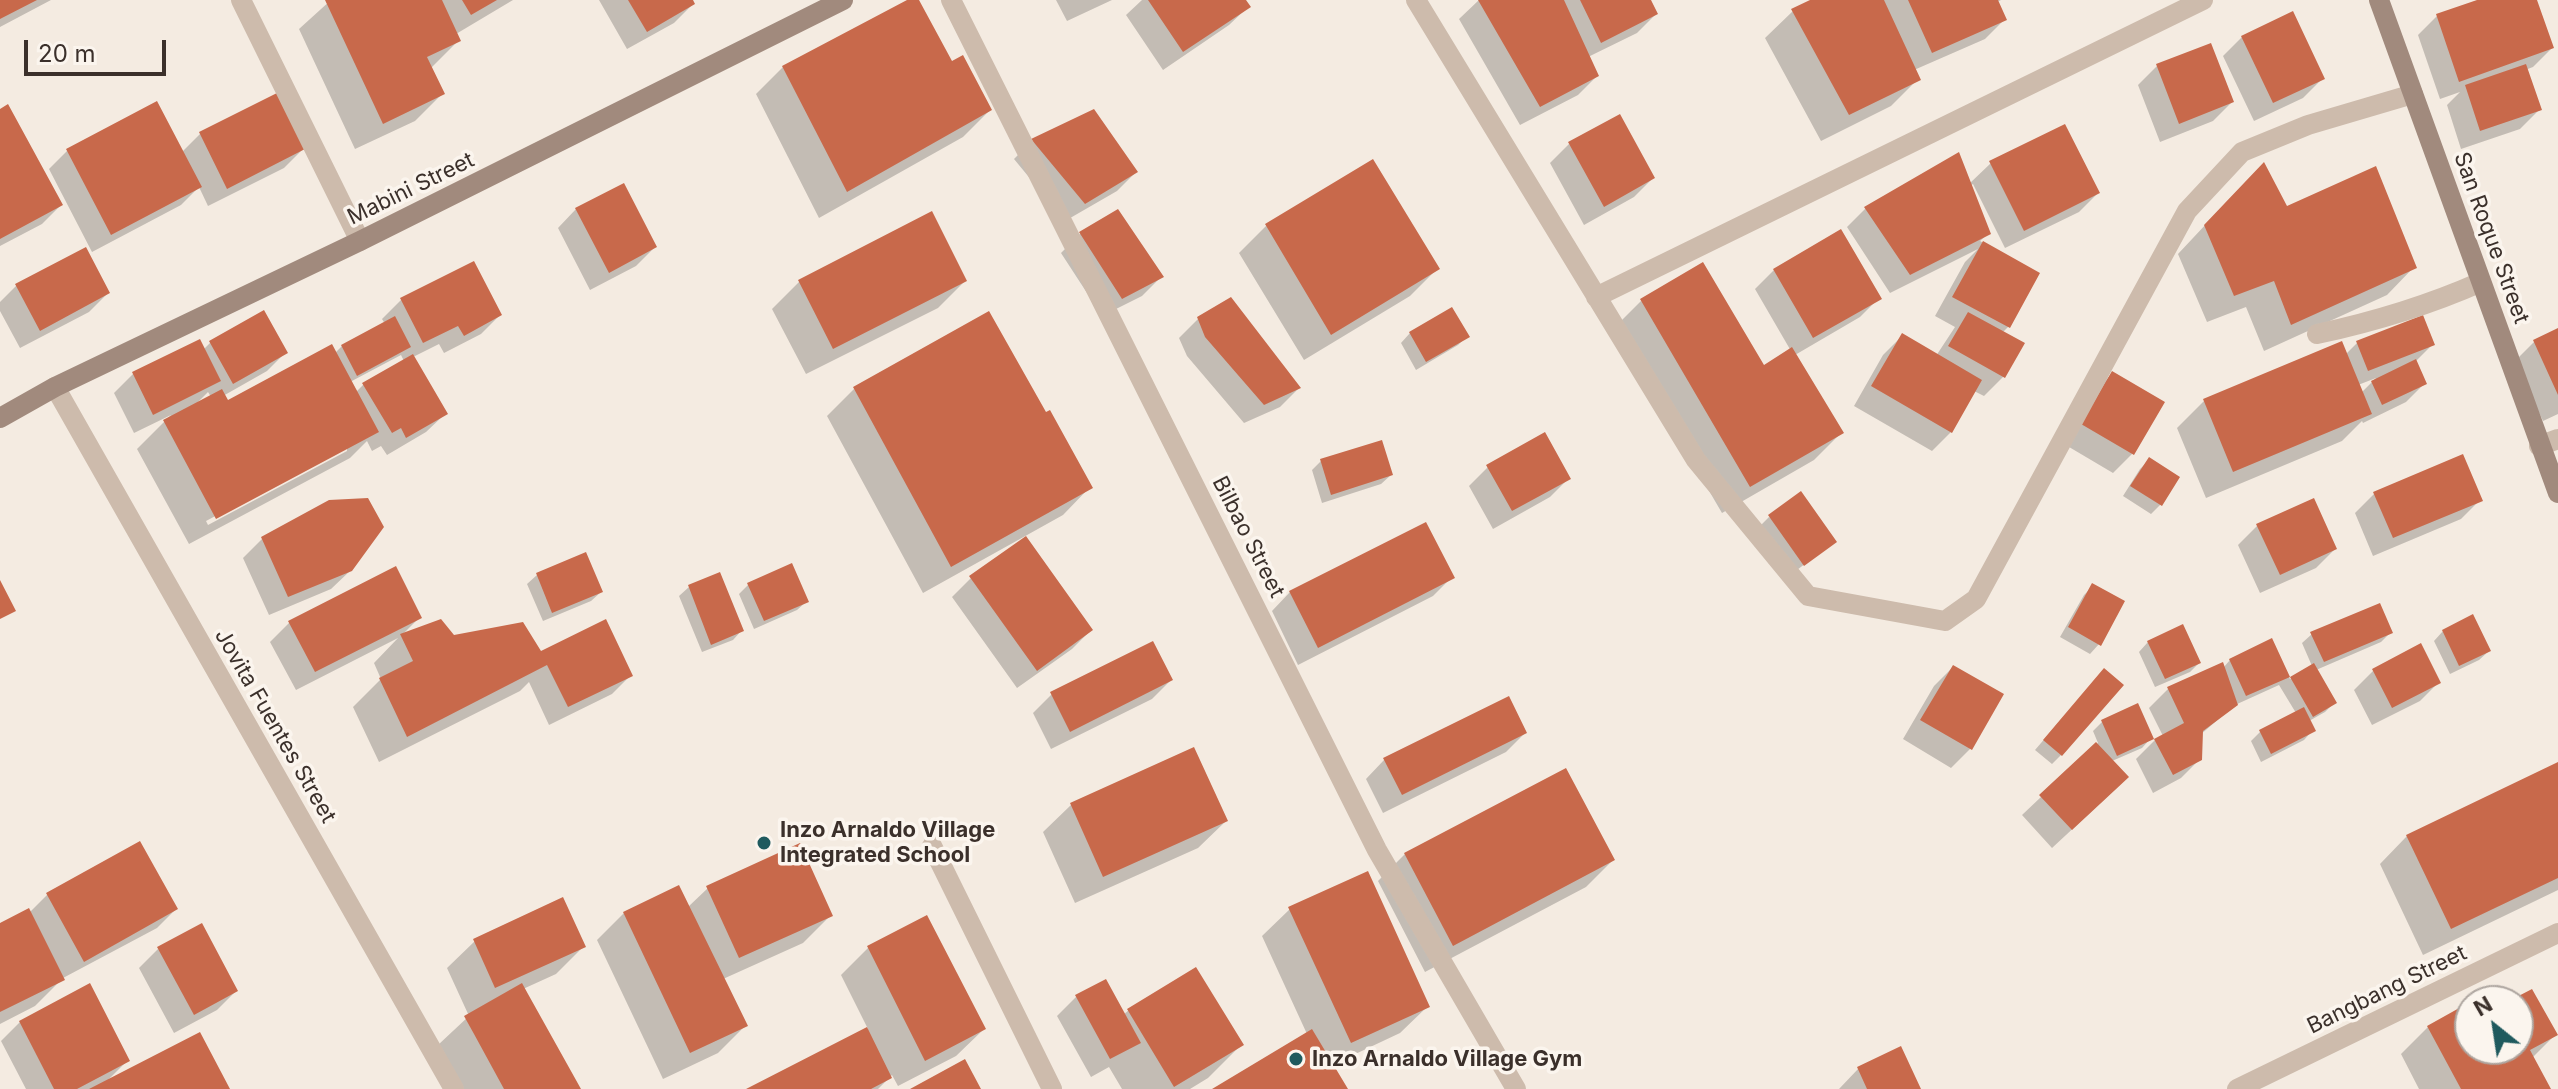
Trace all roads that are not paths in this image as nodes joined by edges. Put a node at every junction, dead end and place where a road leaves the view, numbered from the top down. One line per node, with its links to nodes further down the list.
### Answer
1 (241, 0): 8 (street)
2 (843, 0): 8 (main road, Mabini Street)
3 (951, 0): 20 (street, Bilbao Street)
4 (1416, 0): 10 (street)
5 (2203, 0): 10 (street)
6 (2379, 0): 7 (main road, San Roque Street)
7 (2413, 94): 9 (main road, San Roque Street); 10 (street)
8 (360, 241): 12 (main road, Mabini Street)
9 (2481, 282): 11 (street); 14 (main road, San Roque Street)
10 (1596, 297)
11 (2317, 334)
12 (55, 387): 13 (main road, Mabini Street); 18 (street, Jovita Fuentes Street)
13 (0, 418)
14 (2549, 442): 15 (main road, San Roque Street)
15 (2558, 493)
16 (932, 846): 19 (street)
17 (2558, 933): 21 (street, Bangbang Street)
18 (454, 1089)
19 (1052, 1089)
20 (1516, 1089)
21 (2237, 1089)

